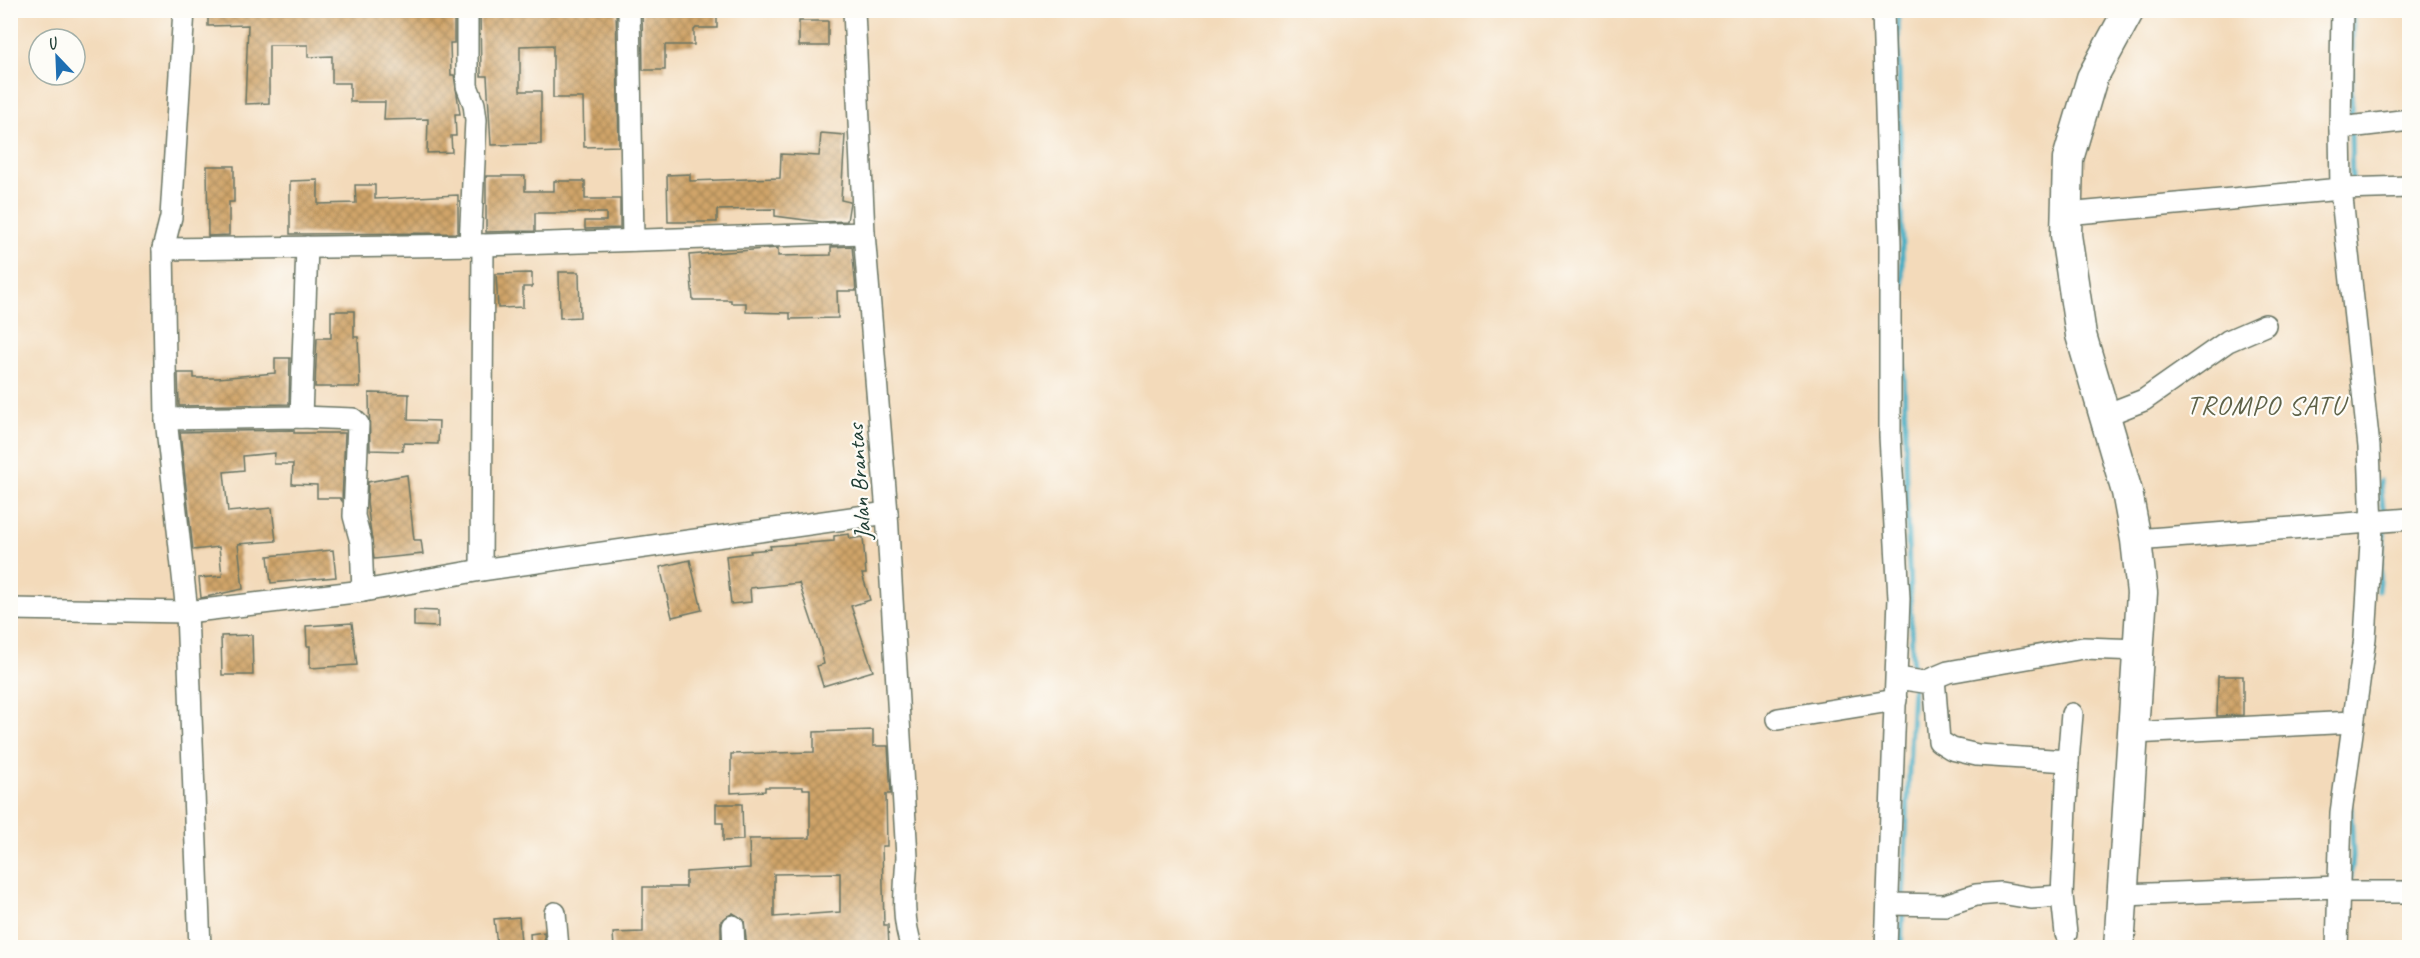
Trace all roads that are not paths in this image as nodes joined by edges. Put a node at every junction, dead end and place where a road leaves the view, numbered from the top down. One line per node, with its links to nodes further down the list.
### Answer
1 (184, 10): 17 (street)
2 (467, 10): 15 (street)
3 (629, 10): 14 (street)
4 (854, 10): 13 (street, Jalan Brantas)
5 (1883, 10): 31 (street)
6 (2128, 10): 12 (main road)
7 (2342, 10): 9 (street)
8 (2409, 120): 9 (street)
9 (2340, 128): 11 (street)
10 (2409, 187): 11 (street)
11 (2351, 189): 12 (street); 24 (street)
12 (2066, 214): 19 (main road)
13 (864, 233): 14 (street); 22 (street, Jalan Brantas)
14 (633, 240): 15 (street)
15 (477, 245): 16 (street); 26 (street)
16 (307, 247): 17 (street); 20 (street)
17 (164, 249): 21 (street)
18 (2265, 325): 19 (street)
19 (2103, 416): 25 (main road)
20 (301, 417): 21 (street); 27 (street)
21 (166, 420): 29 (street)
22 (887, 513): 26 (street); 49 (street, Jalan Brantas)
23 (2409, 519): 24 (street)
24 (2380, 520): 25 (street); 35 (street)
25 (2136, 540): 30 (main road)
26 (481, 570): 27 (street)
27 (363, 591): 29 (street)
28 (10, 609): 29 (street)
29 (187, 612): 46 (street)
30 (2128, 649): 31 (street); 36 (main road)
31 (1915, 680): 32 (street); 37 (street)
32 (1896, 700): 34 (street); 42 (street)
33 (2072, 714): 37 (street)
34 (1778, 719)
35 (2353, 722): 36 (street); 38 (street)
36 (2133, 733): 40 (main road)
37 (2068, 761): 41 (street)
38 (2344, 891): 39 (street); 40 (street); 52 (street)
39 (2409, 892)
40 (2123, 895): 51 (main road)
41 (2062, 896): 42 (street); 45 (street)
42 (1898, 903): 50 (street)
43 (555, 913): 47 (street)
44 (733, 926): 48 (street)
45 (2066, 934)
46 (200, 948)
47 (558, 948)
48 (734, 948)
49 (912, 948)
50 (1886, 948)
51 (2119, 948)
52 (2337, 948)

